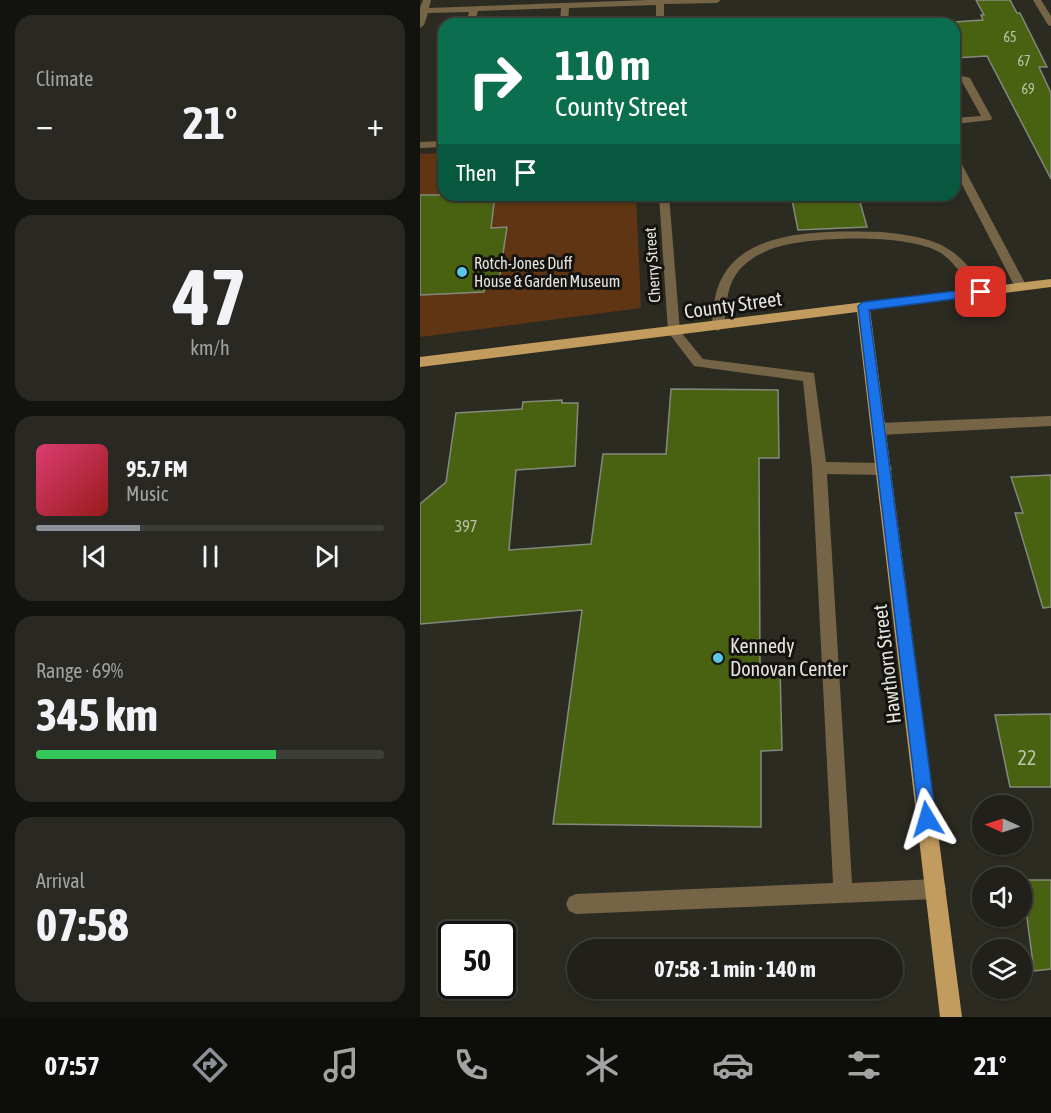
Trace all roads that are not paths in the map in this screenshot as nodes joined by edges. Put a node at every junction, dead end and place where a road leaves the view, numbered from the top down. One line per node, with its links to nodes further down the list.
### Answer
1 (428, 0): 7 (street)
2 (717, 0): 4 (street)
3 (1037, 0): 11 (street)
4 (660, 2): 5 (street); 10 (street)
5 (565, 6): 6 (street); 9 (street)
6 (474, 9): 7 (street); 8 (street)
7 (422, 11): 12 (street)
8 (472, 18)
9 (564, 18)
10 (660, 18)
11 (1051, 23)
12 (420, 26)
13 (965, 78): 14 (street)
14 (960, 120)
15 (438, 144): 16 (street)
16 (420, 145)
17 (960, 170): 20 (street)
18 (664, 201): 24 (street, Cherry Street)
19 (1051, 283): 20 (main road, County Street)
20 (1021, 287): 21 (main road, County Street)
21 (981, 292): 22 (main road, County Street); 23 (street)
22 (863, 306): 23 (main road, County Street); 27 (main road, Hawthorn Street)
23 (718, 326): 24 (main road, County Street)
24 (674, 332): 25 (main road, County Street); 28 (street)
25 (420, 362)
26 (1051, 421): 27 (street)
27 (880, 429): 29 (main road, Hawthorn Street)
28 (819, 468): 29 (street); 31 (street)
29 (885, 469): 30 (main road, Hawthorn Street)
30 (936, 889): 31 (street); 33 (main road, Hawthorn Street)
31 (843, 893): 32 (street)
32 (576, 904)
33 (951, 1017)

